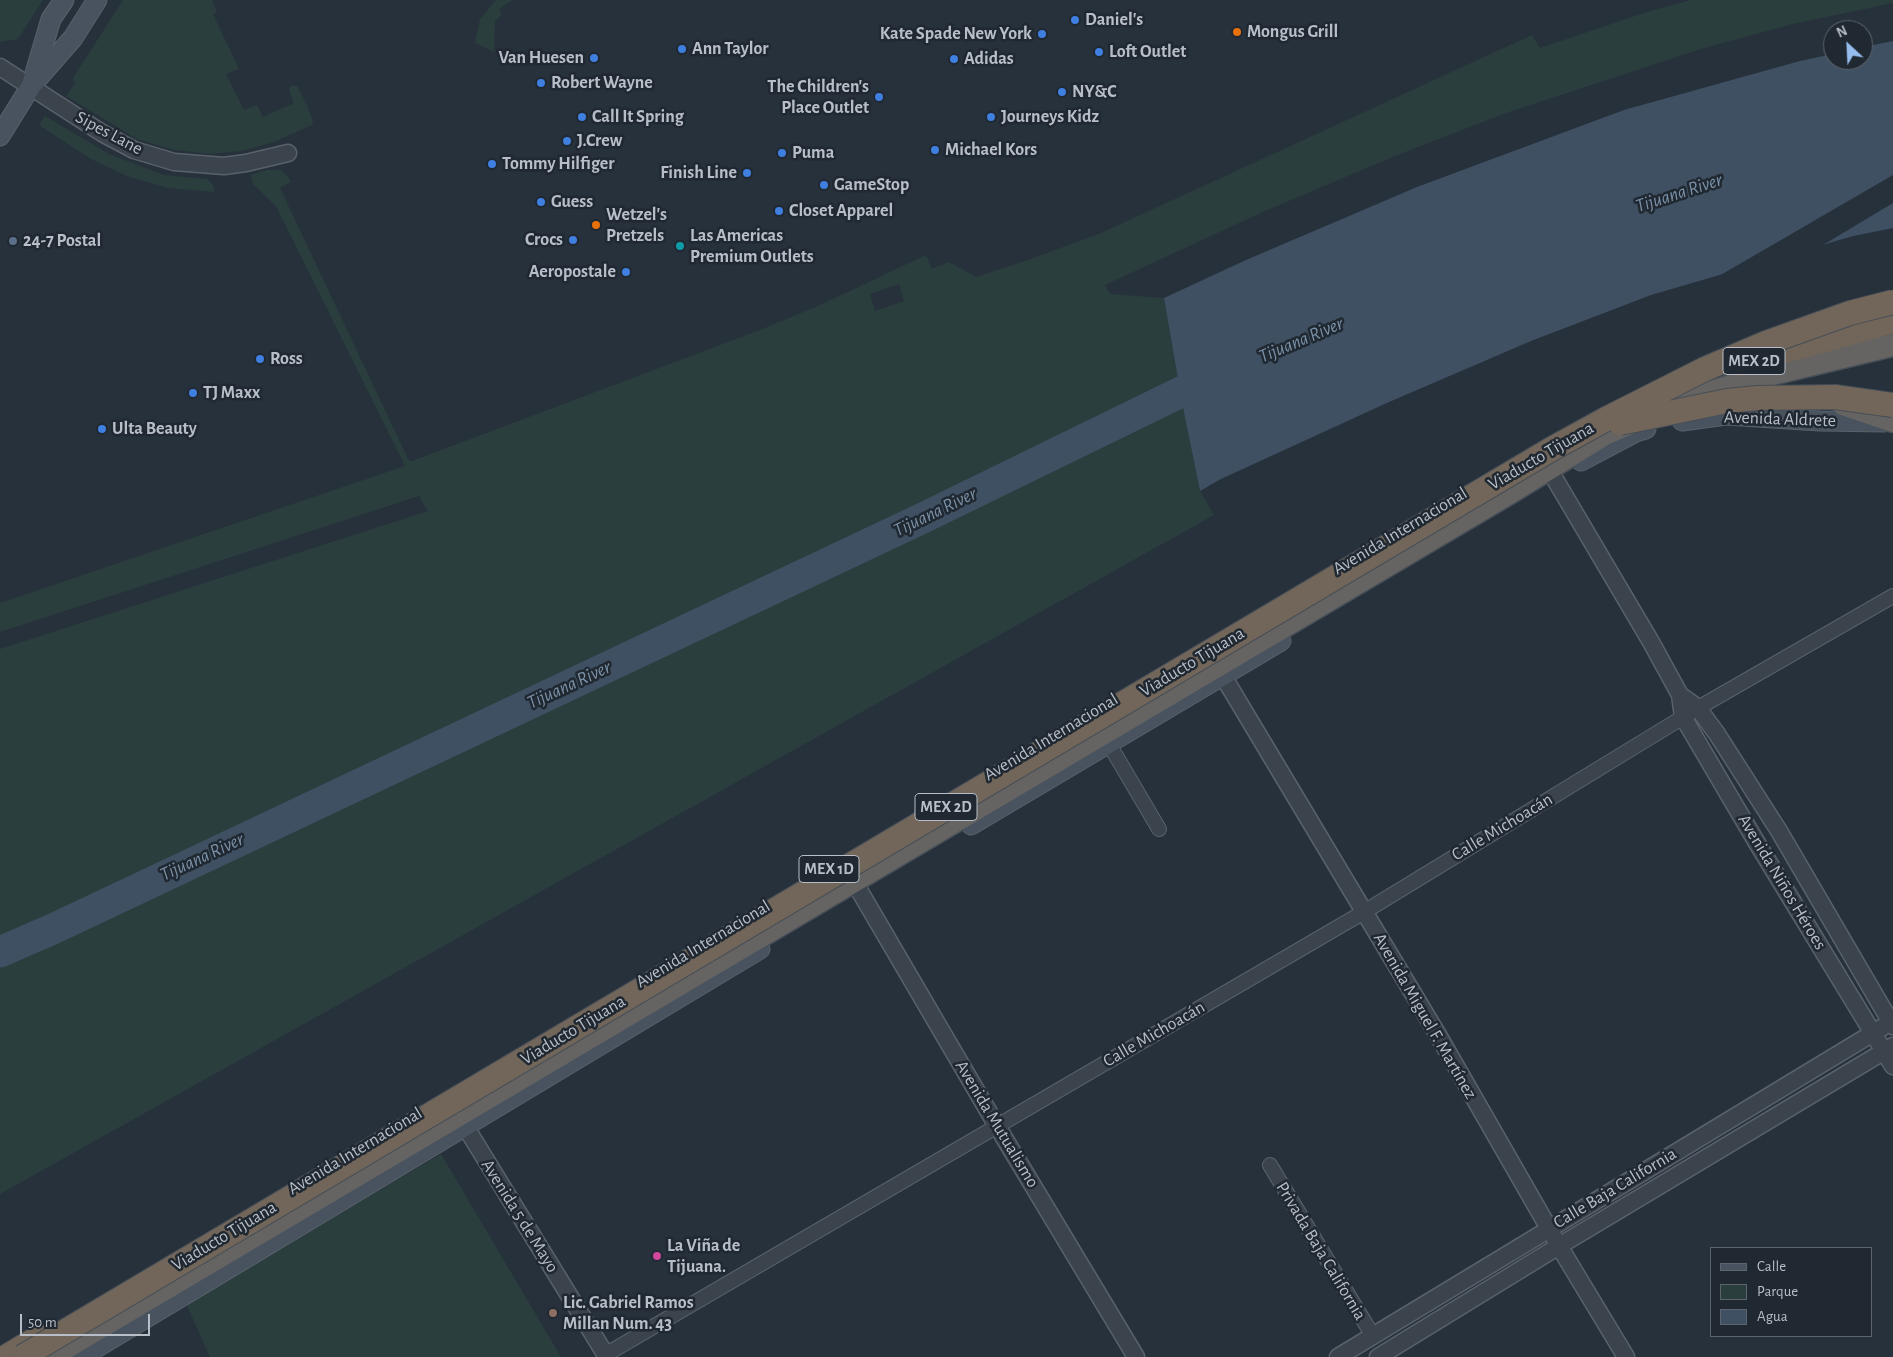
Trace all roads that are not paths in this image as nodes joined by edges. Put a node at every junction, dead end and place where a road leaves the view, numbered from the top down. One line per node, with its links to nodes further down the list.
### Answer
1 (64, 0): 4 (main road)
2 (97, 0): 4 (main road)
3 (0, 67): 4 (street, Sipes Lane)
4 (31, 86): 5 (main road); 6 (street, Sipes Lane)
5 (0, 136)
6 (288, 153)
7 (1893, 302): 40 (highway, Viaducto Tijuana / MEX 2D, bridge)
8 (1893, 312): 15 (highway, Viaducto Tijuana / MEX 2D, bridge)
9 (1893, 321): 39 (highway, Avenida Internacional / MEX 1D)
10 (1893, 345): 11 (highway, Avenida Internacional / MEX 1D)
11 (1714, 391): 14 (highway); 42 (highway, Avenida Internacional / MEX 1D)
12 (1893, 405): 15 (highway, bridge)
13 (1668, 422): 14 (main road, Avenida Aldrete); 16 (main road, Avenida Internacional)
14 (1893, 422)
15 (1620, 423): 41 (highway, Viaducto Tijuana / MEX 2D)
16 (1553, 476): 18 (main road, Avenida Internacional); 19 (street, Avenida Niños Héroes)
17 (1893, 596): 20 (street, Calle Michoacán)
18 (1223, 676): 22 (main road, Avenida Internacional); 27 (street, Avenida Miguel F. Martínez)
19 (1680, 695): 20 (street, Avenida Niños Héroes); 21 (street, Avenida Niños Héroes)
20 (1698, 708): 21 (street, Calle Michoacán); 24 (street, Avenida Niños Héroes)
21 (1683, 716): 25 (street, Avenida Niños Héroes); 27 (street, Calle Michoacán)
22 (1109, 744): 23 (street); 26 (main road, Avenida Internacional)
23 (1159, 829)
24 (1779, 831): 25 (street); 28 (street, Avenida Niños Héroes)
25 (1757, 843): 29 (street, Avenida Niños Héroes)
26 (859, 890): 32 (main road, Avenida Internacional); 33 (street, Avenida Mutualismo)
27 (1364, 912): 33 (street, Calle Michoacán); 35 (street, Avenida Miguel F. Martínez)
28 (1892, 1023): 29 (street, Calle Baja California)
29 (1873, 1032): 30 (street, Avenida Niños Héroes); 35 (street, Calle Baja California)
30 (1889, 1048): 31 (street, Avenida Niños Héroes); 36 (street, Calle Baja California)
31 (1893, 1066)
32 (465, 1126): 38 (street, Avenida 5 de Mayo); 43 (main road, Avenida Internacional)
33 (997, 1126): 38 (street, Calle Michoacán); 44 (street, Avenida Mutualismo)
34 (1270, 1166): 37 (street, Privada Baja California)
35 (1548, 1229): 36 (street, Avenida Miguel F. Martínez); 37 (street, Calle Baja California)
36 (1559, 1246): 46 (street, Calle Baja California); 47 (street, Avenida Miguel F. Martínez)
37 (1373, 1336): 45 (street, Calle Baja California)
38 (606, 1356)
39 (6, 1357)
40 (22, 1357)
41 (38, 1357)
42 (50, 1357)
43 (80, 1357)
44 (1136, 1357)
45 (1338, 1357)
46 (1378, 1357)
47 (1626, 1357)

